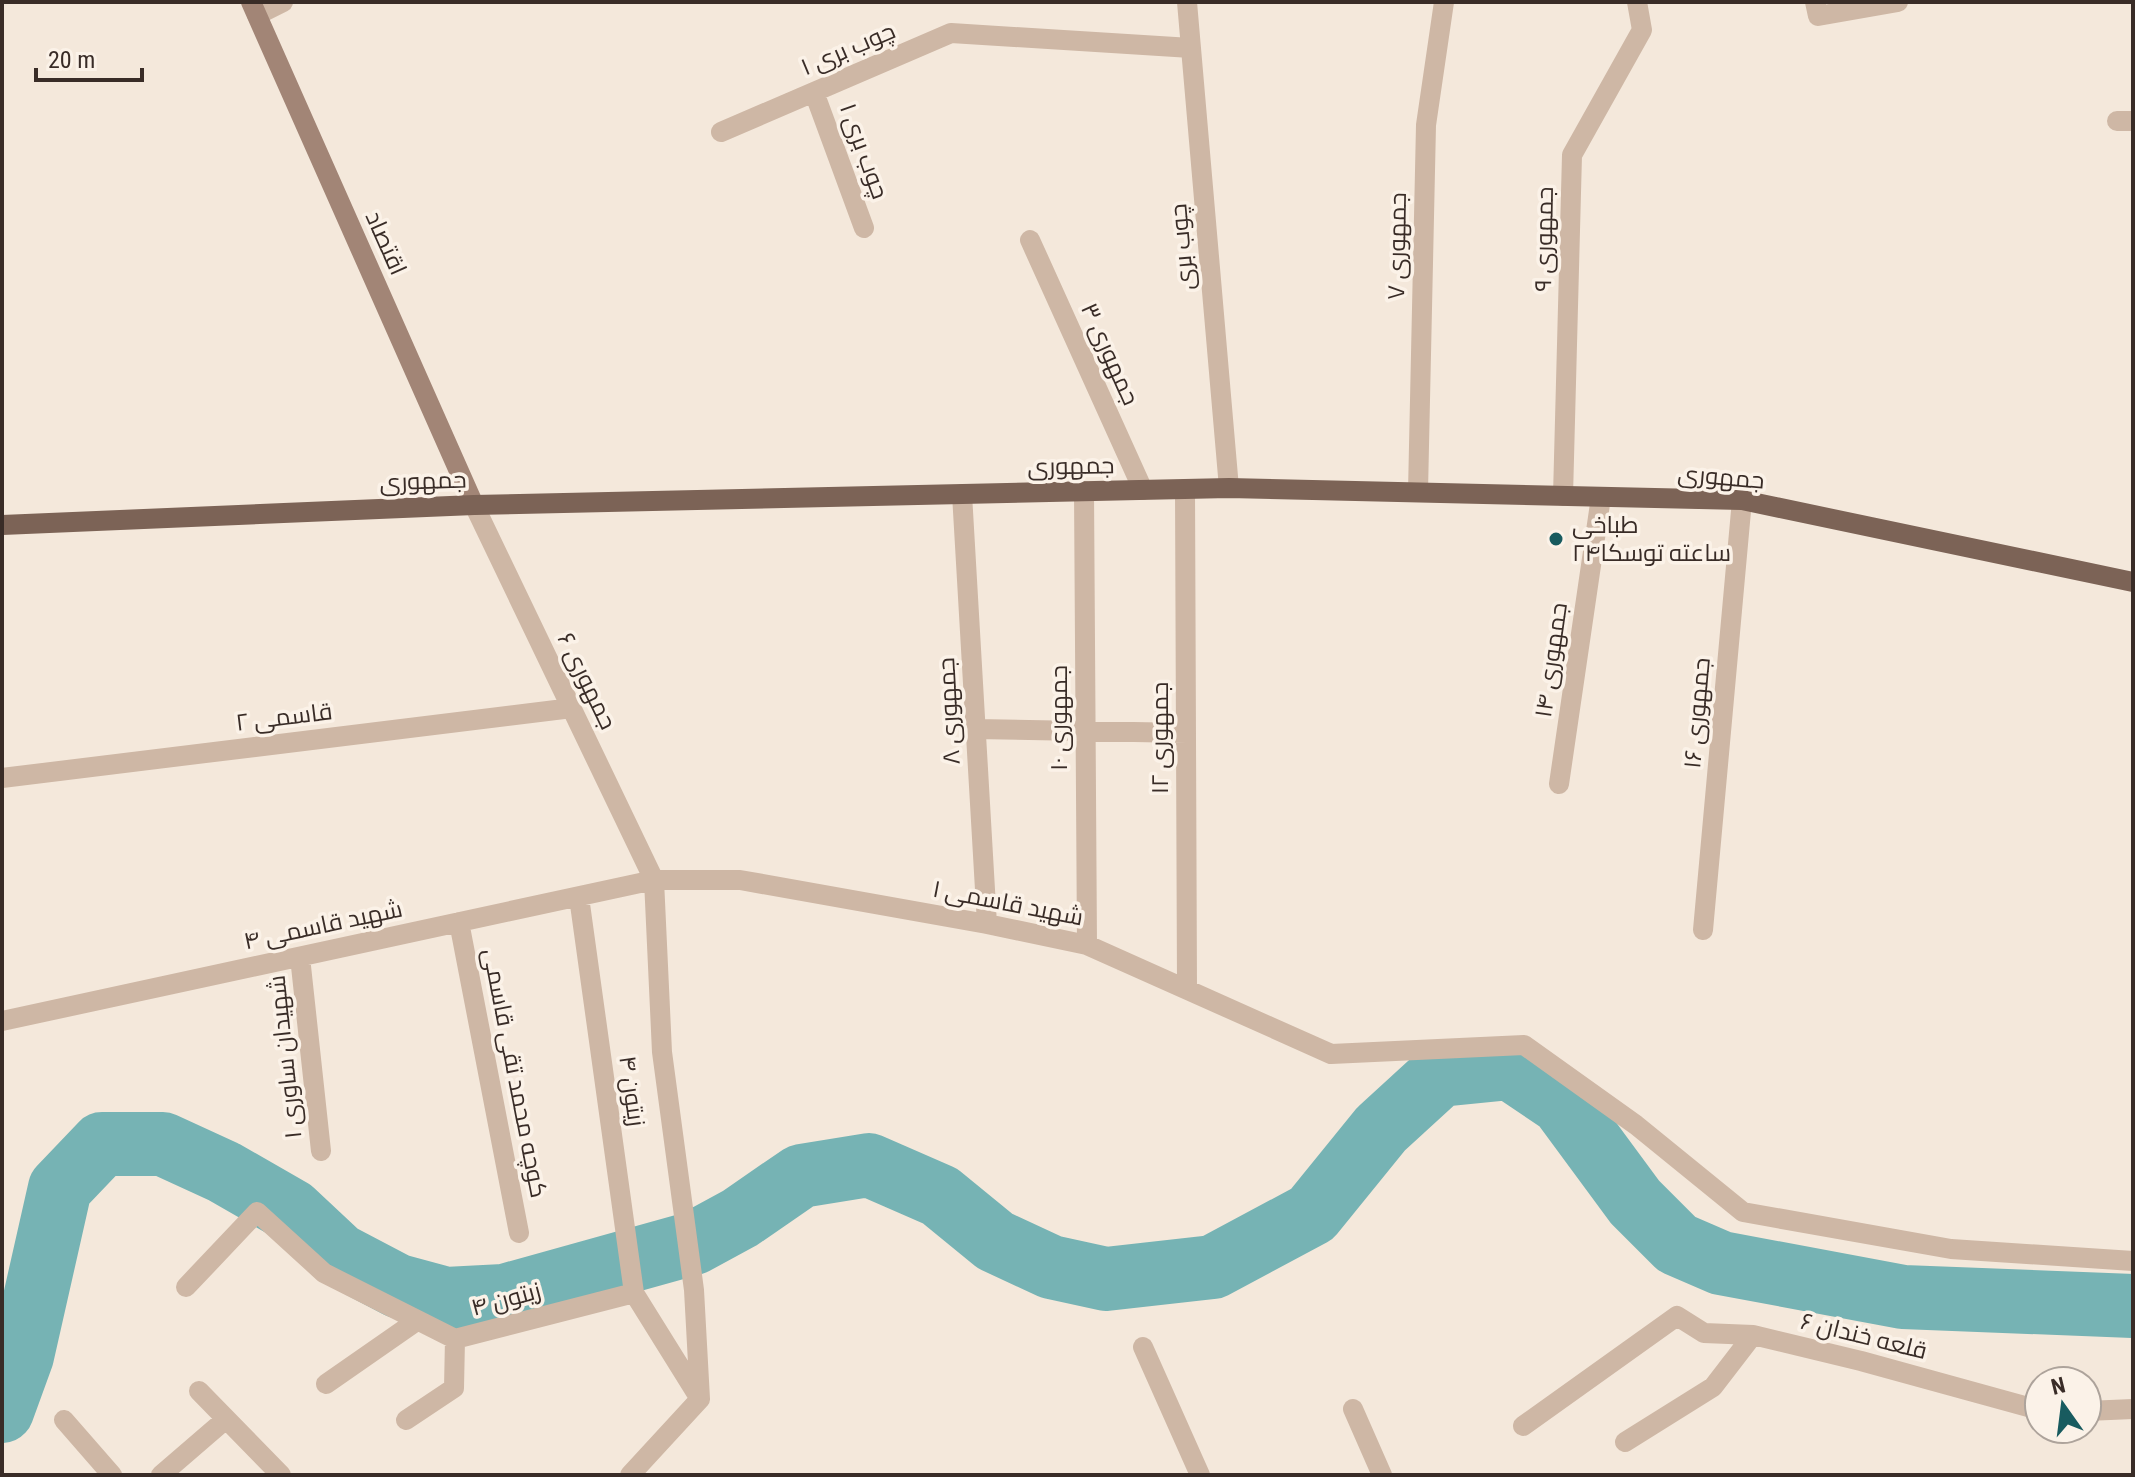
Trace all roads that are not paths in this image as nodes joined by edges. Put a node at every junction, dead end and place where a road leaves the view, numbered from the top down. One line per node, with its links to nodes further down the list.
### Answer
1 (283, 2): 6 (street)
2 (1187, 2): 8 (street, چوب بری)
3 (1444, 2): 17 (street, ۷ جمهوری)
4 (1637, 2): 19 (street, ۹ جمهوری)
5 (1898, 2): 7 (street)
6 (254, 8): 22 (main road, اقتصاد)
7 (1817, 9)
8 (1191, 48): 9 (street, ۱ چوب بری); 13 (street, چوب بری)
9 (814, 92): 10 (street, ۱ چوب بری); 11 (street, چوب بری ۱)
10 (721, 132)
11 (864, 228)
12 (1030, 240): 15 (street, ۳ جمهوری)
13 (1229, 488): 14 (main road, جمهوری); 17 (main road, جمهوری)
14 (1185, 489): 15 (main road, جمهوری); 28 (street, ۱۲ جمهوری)
15 (1143, 490): 16 (main road, جمهوری)
16 (1084, 491): 18 (main road, جمهوری); 27 (street, ۱۰ جمهوری)
17 (1418, 492): 19 (main road, جمهوری)
18 (962, 494): 22 (main road, جمهوری); 26 (street, ۸ جمهوری)
19 (1563, 496): 20 (main road, جمهوری)
20 (1601, 497): 21 (main road, جمهوری); 30 (street, ۱۴ جمهوری)
21 (1742, 500): 24 (main road, جمهوری); 35 (street, ۱۶ جمهوری)
22 (474, 505): 23 (main road, جمهوری); 25 (street, جمهوری ۶)
23 (2, 525)
24 (2133, 582)
25 (572, 708): 29 (street, قاسمی ۲); 31 (street, جمهوری ۶)
26 (976, 729): 27 (street); 34 (street, ۸ جمهوری)
27 (1085, 730): 28 (street); 36 (street, ۱۰ جمهوری)
28 (1186, 733): 38 (street, ۱۲ جمهوری)
29 (2, 778)
30 (1559, 784)
31 (654, 880): 32 (street, ۴ شهید قاسمی); 34 (street, ۱ شهید قاسمی); 51 (street)
32 (579, 897): 33 (street, ۴ شهید قاسمی); 44 (street, زیتون ۴)
33 (459, 922): 37 (street, ۴ شهید قاسمی); 41 (street, کوچه محمد تقی قاسمی)
34 (987, 924): 36 (street, ۱ شهید قاسمی)
35 (1703, 930)
36 (1087, 945): 38 (street, ۱ شهید قاسمی)
37 (300, 957): 39 (street, ۴ شهید قاسمی); 40 (street, ۱ شهیدان ساوری)
38 (1187, 987): 42 (street, ۱ شهید قاسمی)
39 (2, 1021)
40 (321, 1151)
41 (519, 1233)
42 (2133, 1261)
43 (186, 1287): 45 (street, ۴ زیتون)
44 (634, 1293): 47 (street, ۴ زیتون); 51 (street)
45 (418, 1320): 47 (street, ۴ زیتون); 49 (street)
46 (1753, 1335): 52 (street, ۶ قلعه خندان); 59 (street, ۶ قلعه خندان); 60 (street)
47 (455, 1339): 58 (street)
48 (1143, 1347): 65 (street)
49 (326, 1384)
50 (199, 1391): 56 (street)
51 (700, 1399): 64 (street)
52 (2023, 1406)
53 (1353, 1409): 66 (street)
54 (2133, 1409): 55 (street)
55 (2103, 1410)
56 (226, 1419): 62 (street); 63 (street)
57 (64, 1420): 61 (street)
58 (406, 1420)
59 (1523, 1426)
60 (1625, 1442)
61 (112, 1475)
62 (161, 1475)
63 (281, 1475)
64 (630, 1475)
65 (1200, 1475)
66 (1382, 1475)

